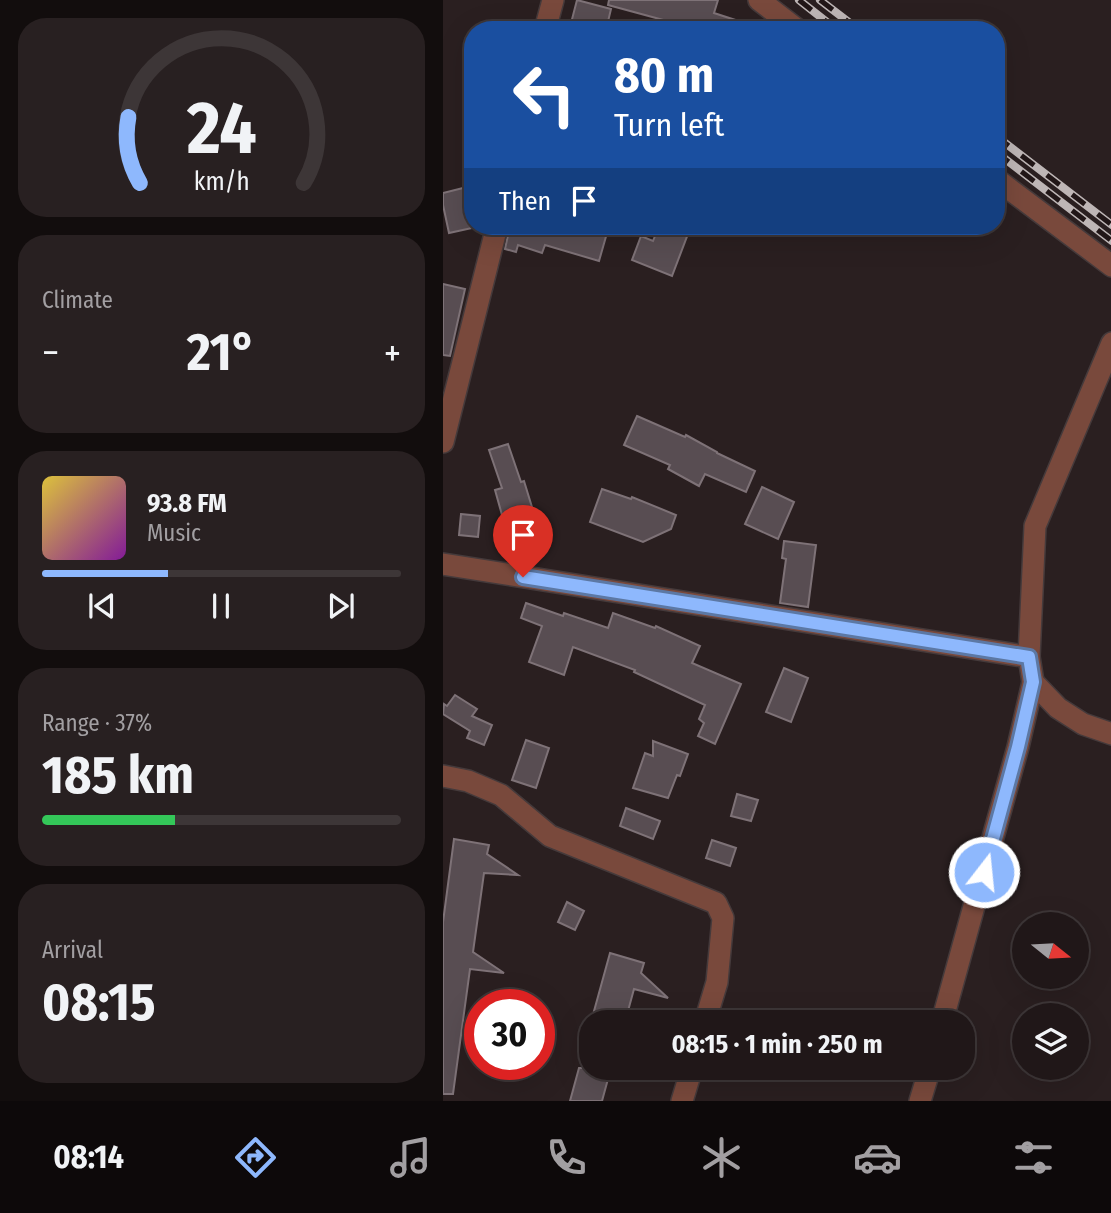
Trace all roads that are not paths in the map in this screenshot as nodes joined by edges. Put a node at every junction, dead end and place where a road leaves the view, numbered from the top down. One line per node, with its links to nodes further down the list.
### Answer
1 (553, 0): 3 (street)
2 (759, 0): 4 (street)
3 (547, 21)
4 (786, 21)
5 (1005, 186): 7 (street)
6 (495, 235): 9 (street)
7 (1111, 266)
8 (1111, 343): 11 (street)
9 (443, 442)
10 (443, 564): 11 (street)
11 (1029, 657): 12 (street)
12 (1033, 682): 13 (street); 16 (street)
13 (1111, 734)
14 (443, 776): 15 (street)
15 (709, 1010)
16 (945, 1010)
17 (688, 1080): 19 (street)
18 (926, 1080): 20 (street)
19 (682, 1101)
20 (920, 1101)

